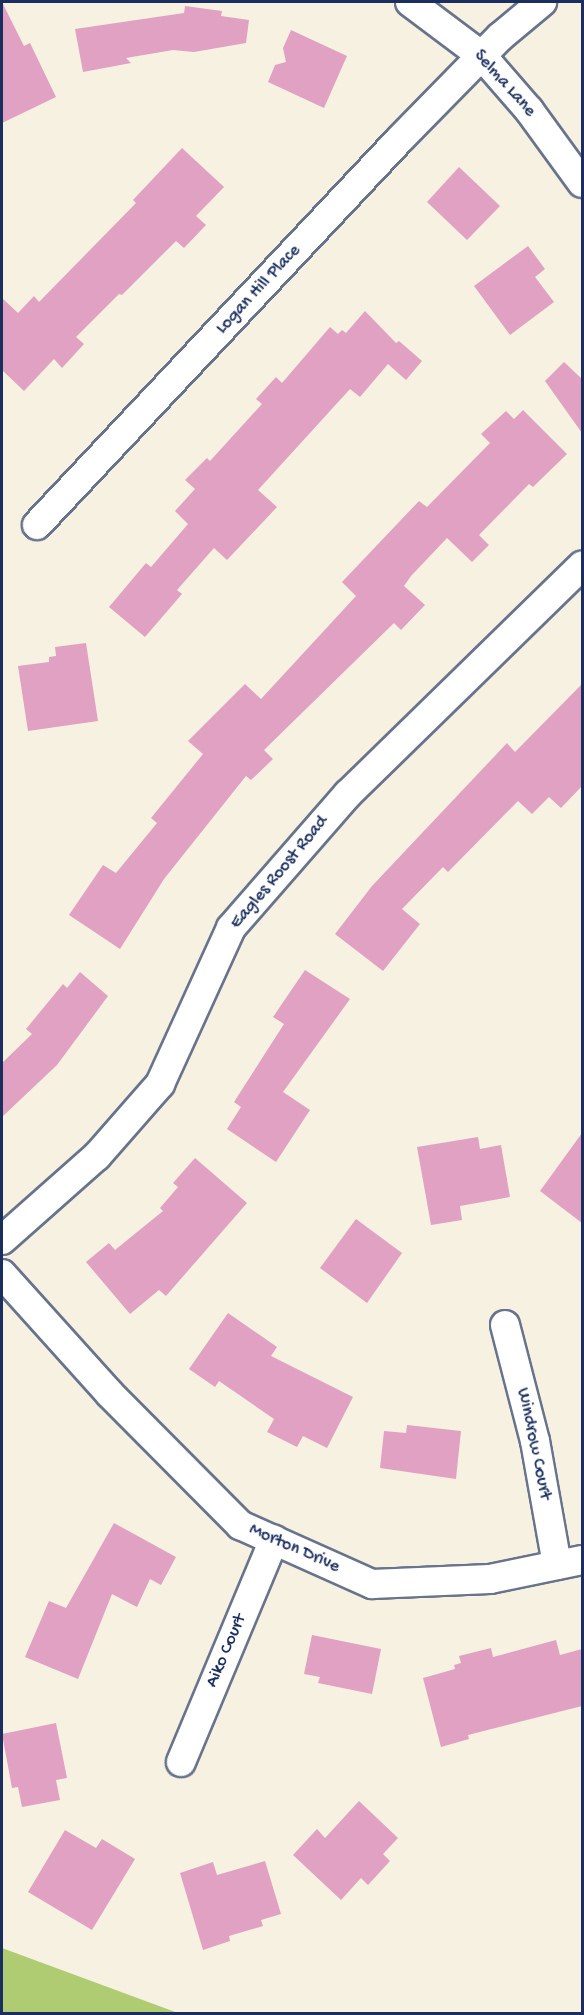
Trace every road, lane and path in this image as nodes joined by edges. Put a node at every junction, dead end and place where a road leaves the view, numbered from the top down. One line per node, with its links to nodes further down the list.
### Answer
1 (410, 2): 3 (street, Selma Lane)
2 (542, 2): 3 (street, Logan Hill Place)
3 (482, 56): 4 (street, Selma Lane); 5 (street, Logan Hill Place)
4 (582, 183)
5 (37, 525)
6 (582, 566): 7 (street, Eagles Roost Road)
7 (2, 1240)
8 (2, 1274): 10 (street, Morton Drive)
9 (505, 1325): 11 (street, Windrow Court)
10 (274, 1540): 11 (street, Morton Drive); 12 (street, Aiko Court)
11 (570, 1562)
12 (181, 1762)

